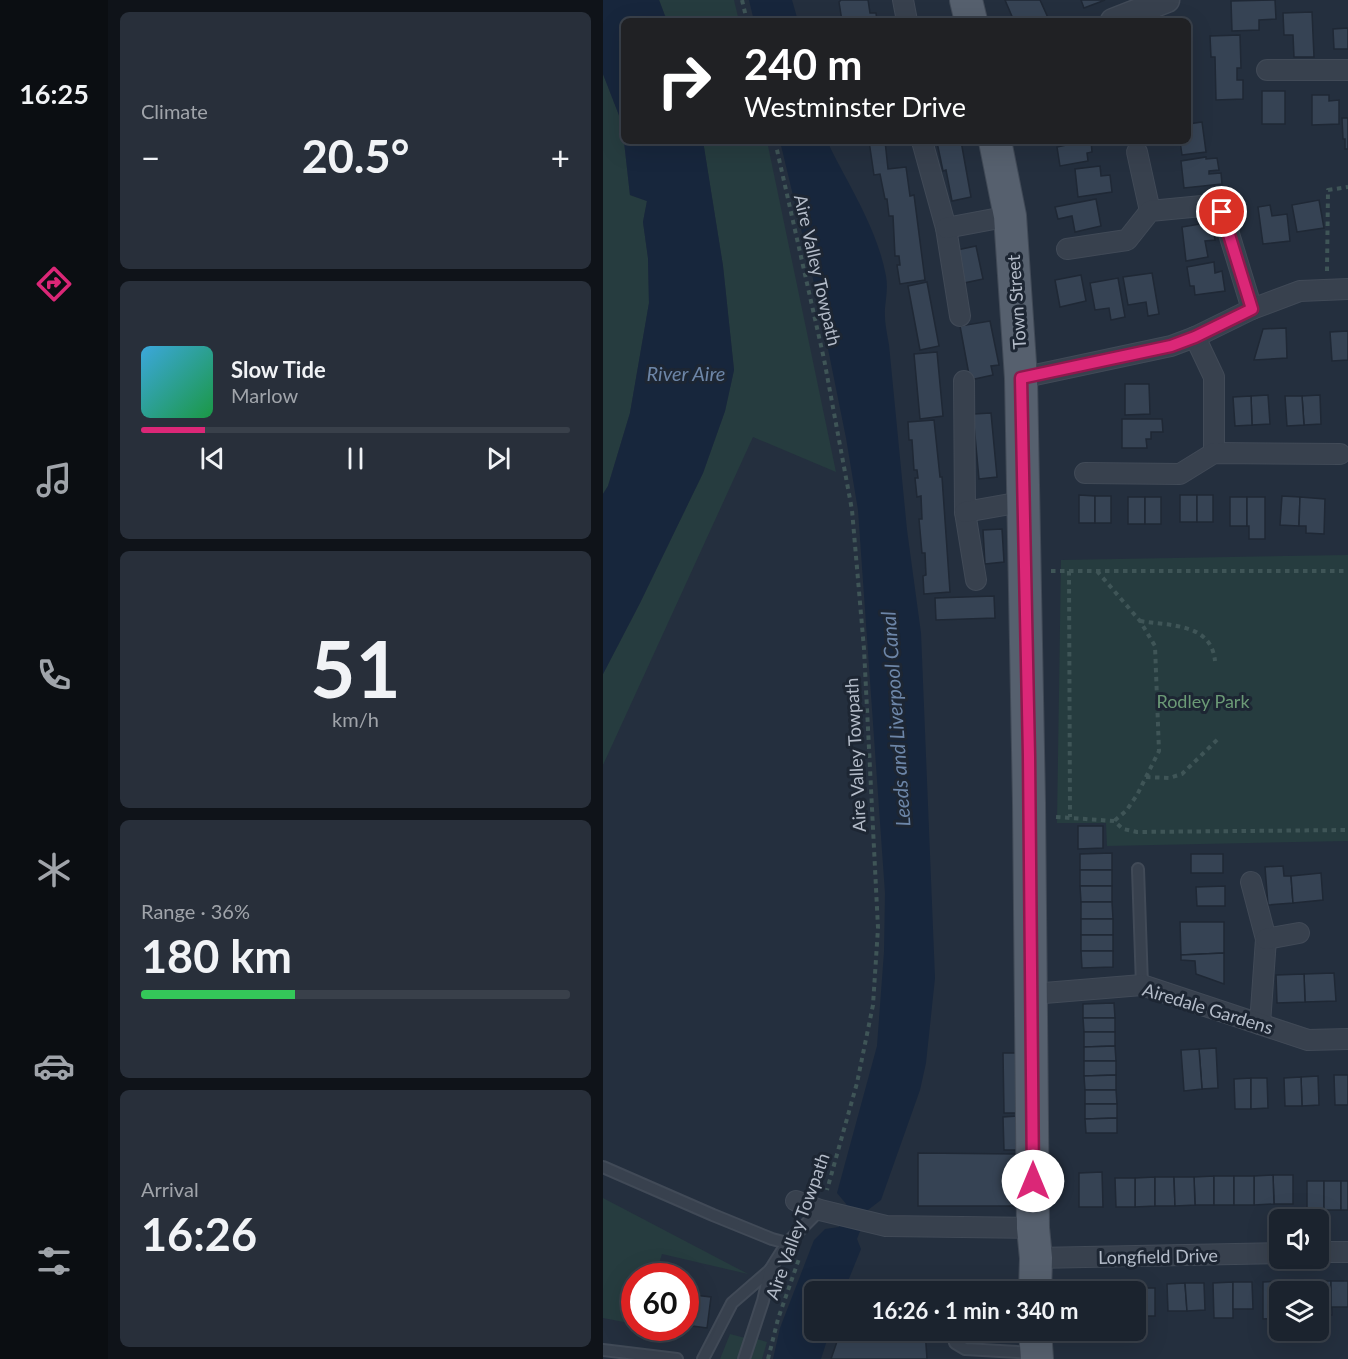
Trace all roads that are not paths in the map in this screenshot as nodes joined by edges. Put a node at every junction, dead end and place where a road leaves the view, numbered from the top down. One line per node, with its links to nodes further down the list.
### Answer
1 (903, 0): 4 (street)
2 (966, 0): 5 (main road)
3 (1152, 3): 6 (street)
4 (906, 18)
5 (970, 18)
6 (1120, 18)
7 (1267, 70): 8 (street)
8 (1348, 70)
9 (923, 144): 14 (street)
10 (996, 144): 13 (main road, Town Street)
11 (1137, 153): 12 (street)
12 (1150, 211): 15 (street); 17 (street)
13 (1010, 216): 14 (street); 20 (main road, Town Street)
14 (946, 228): 18 (street)
15 (1067, 249)
16 (1348, 289): 17 (street)
17 (1252, 309): 19 (street)
18 (960, 316)
19 (1195, 337): 20 (street); 22 (street)
20 (1021, 378): 25 (main road, Town Street)
21 (964, 381): 26 (street)
22 (1214, 453): 23 (street); 24 (street)
23 (1340, 454)
24 (1085, 473)
25 (1022, 502): 26 (street); 33 (main road, Town Street)
26 (965, 512): 27 (street)
27 (977, 580)
28 (1138, 869): 32 (lane)
29 (1251, 882): 31 (street)
30 (1299, 933): 31 (street)
31 (1266, 939): 34 (street)
32 (1142, 985): 33 (street, Airedale Gardens); 34 (street, Airedale Gardens)
33 (1032, 994): 40 (main road, Town Street)
34 (1260, 1024): 35 (street, Airedale Gardens)
35 (1348, 1039)
36 (603, 1167): 39 (lane)
37 (796, 1201): 38 (street, Longfield Drive)
38 (828, 1212): 39 (lane); 40 (street, Longfield Drive)
39 (787, 1243): 44 (lane)
40 (1035, 1243): 43 (street, Longfield Drive); 45 (main road, Town Street)
41 (1329, 1252): 42 (street)
42 (1348, 1252)
43 (1269, 1253)
44 (770, 1270): 50 (lane); 51 (lane)
45 (1035, 1281)
46 (955, 1341): 47 (lane)
47 (1037, 1348)
48 (603, 1350): 49 (lane)
49 (677, 1359)
50 (703, 1359)
51 (744, 1359)

